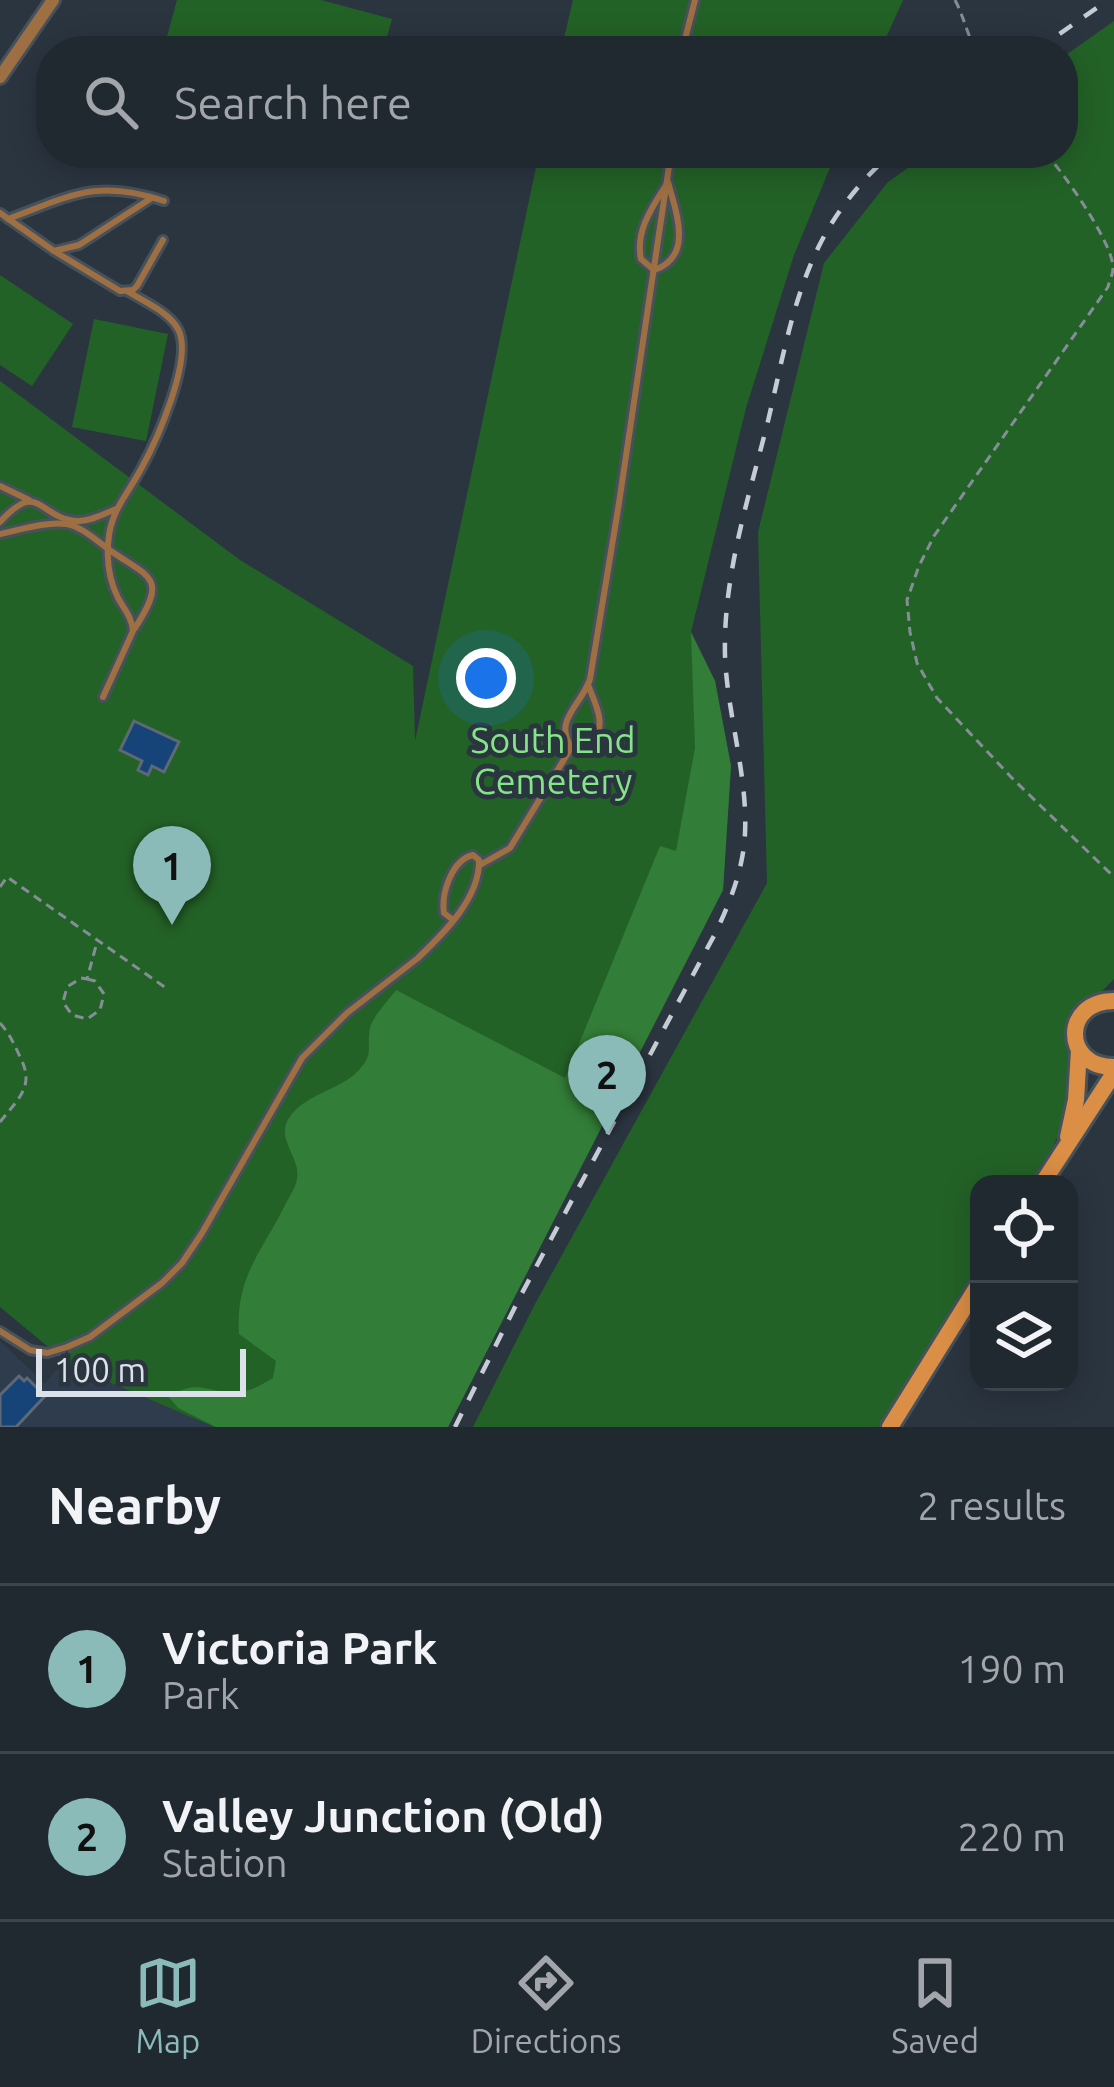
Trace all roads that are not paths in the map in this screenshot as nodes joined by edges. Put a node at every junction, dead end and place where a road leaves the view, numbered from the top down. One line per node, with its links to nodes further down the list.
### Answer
1 (53, 0): 4 (street)
2 (695, 0): 3 (lane)
3 (686, 36)
4 (0, 77)
5 (669, 168): 6 (lane)
6 (668, 182): 13 (lane); 13 (lane); 13 (lane)
7 (153, 197): 8 (lane); 10 (lane); 12 (lane)
8 (164, 201)
9 (0, 213): 10 (lane)
10 (8, 219): 12 (lane)
11 (163, 240): 14 (lane)
12 (54, 251): 14 (lane)
13 (654, 270): 22 (lane)
14 (127, 291): 17 (lane)
15 (0, 486): 16 (lane)
16 (32, 502): 17 (lane); 18 (lane)
17 (116, 508): 20 (lane)
18 (0, 522)
19 (0, 534): 20 (lane)
20 (108, 548): 21 (lane); 21 (lane)
21 (133, 631): 23 (lane)
22 (588, 686): 24 (lane); 24 (lane)
23 (103, 697)
24 (571, 748): 25 (lane)
25 (480, 863): 26 (lane); 26 (lane)
26 (453, 920): 33 (lane)
27 (1109, 998): 28 (street)
28 (1079, 1050): 29 (street); 30 (street)
29 (1114, 1070): 30 (street)
30 (1067, 1144): 31 (street)
31 (1048, 1175)
32 (970, 1298): 34 (street)
33 (0, 1331)
34 (890, 1427)

